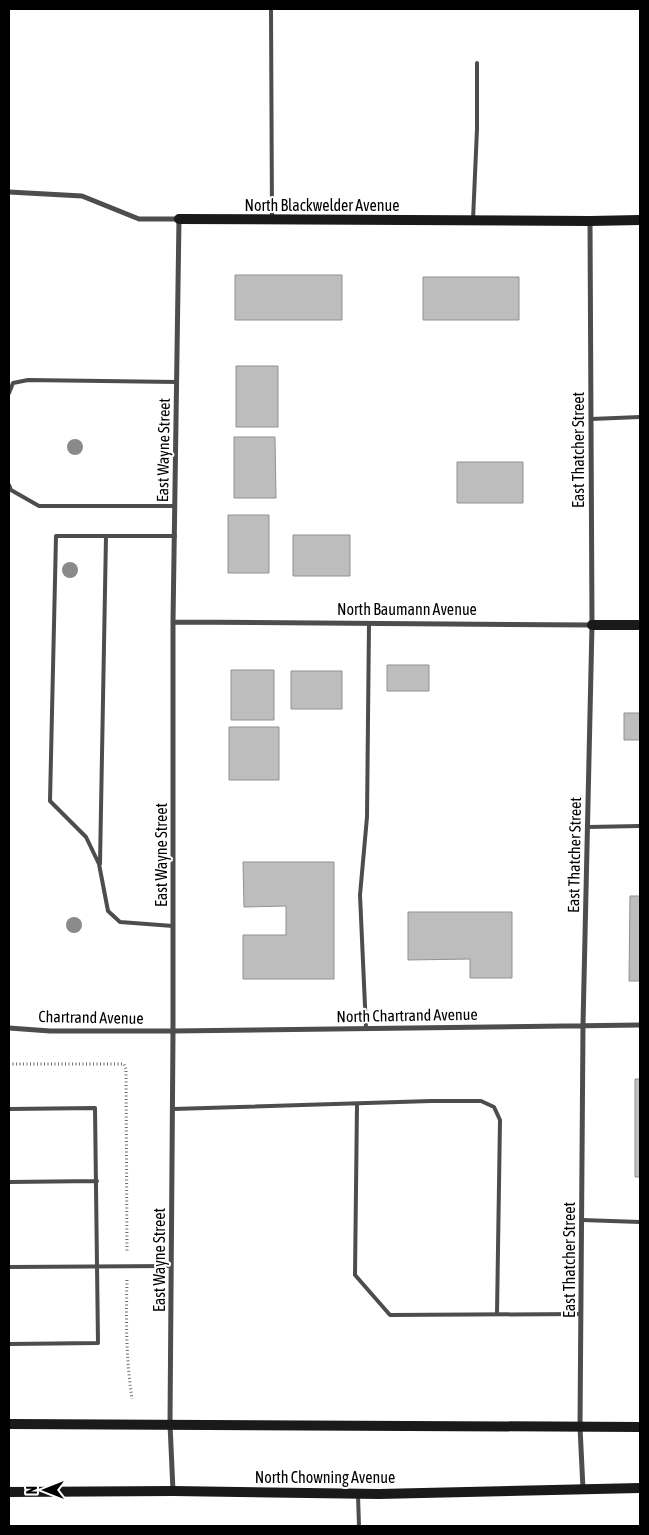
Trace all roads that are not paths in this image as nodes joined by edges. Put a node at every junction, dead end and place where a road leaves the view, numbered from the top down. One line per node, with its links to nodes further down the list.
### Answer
1 (271, 9): 5 (lane)
2 (477, 62): 6 (lane)
3 (9, 192): 4 (street, North Blackwelder Avenue)
4 (179, 219): 5 (street, North Blackwelder Avenue); 9 (street, East Wayne Street)
5 (272, 219): 6 (street, North Blackwelder Avenue)
6 (473, 220): 8 (street, North Blackwelder Avenue)
7 (640, 220): 8 (street, North Blackwelder Avenue)
8 (590, 221): 12 (street, East Thatcher Street)
9 (177, 382): 10 (lane); 14 (street, East Wayne Street)
10 (9, 392)
11 (640, 417): 12 (lane)
12 (591, 419): 19 (street, East Thatcher Street)
13 (9, 485): 14 (lane)
14 (175, 506): 16 (street, East Wayne Street)
15 (106, 536): 16 (lane); 23 (lane); 23 (lane)
16 (175, 536): 17 (street, East Wayne Street)
17 (174, 622): 18 (street, North Baumann Avenue); 24 (street, East Wayne Street)
18 (369, 623): 19 (street, North Baumann Avenue); 28 (lane)
19 (592, 625): 20 (street, North Baumann Avenue); 22 (street, East Thatcher Street)
20 (640, 625)
21 (640, 826): 22 (lane)
22 (588, 827): 25 (street, East Thatcher Street)
23 (100, 869): 24 (lane)
24 (174, 926): 29 (street, East Wayne Street)
25 (583, 1025): 26 (street, North Chartrand Avenue); 28 (street, North Chartrand Avenue); 35 (street, East Thatcher Street)
26 (640, 1025)
27 (9, 1028): 29 (street, Chartrand Avenue)
28 (366, 1028): 29 (street, North Chartrand Avenue)
29 (174, 1031): 32 (street, East Wayne Street)
30 (357, 1104): 32 (lane); 40 (lane); 40 (lane)
31 (9, 1109): 33 (lane)
32 (173, 1109): 38 (street, East Wayne Street)
33 (97, 1181): 34 (lane); 37 (lane)
34 (9, 1182)
35 (582, 1220): 36 (lane); 41 (street, East Thatcher Street)
36 (640, 1222)
37 (98, 1266): 38 (lane); 39 (lane); 42 (lane)
38 (172, 1266): 44 (street, East Wayne Street)
39 (9, 1267)
40 (497, 1314): 41 (lane)
41 (581, 1314): 46 (street, East Thatcher Street)
42 (9, 1344)
43 (9, 1424): 44 (street)
44 (170, 1424): 46 (street); 49 (street, East Wayne Street)
45 (640, 1427): 46 (street)
46 (580, 1428): 48 (street, East Thatcher Street)
47 (640, 1488): 48 (street, North Chowning Avenue)
48 (583, 1489): 51 (street, North Chowning Avenue)
49 (173, 1491): 50 (street, North Chowning Avenue); 51 (street, North Chowning Avenue)
50 (9, 1492)
51 (358, 1493): 52 (lane)
52 (359, 1526)

